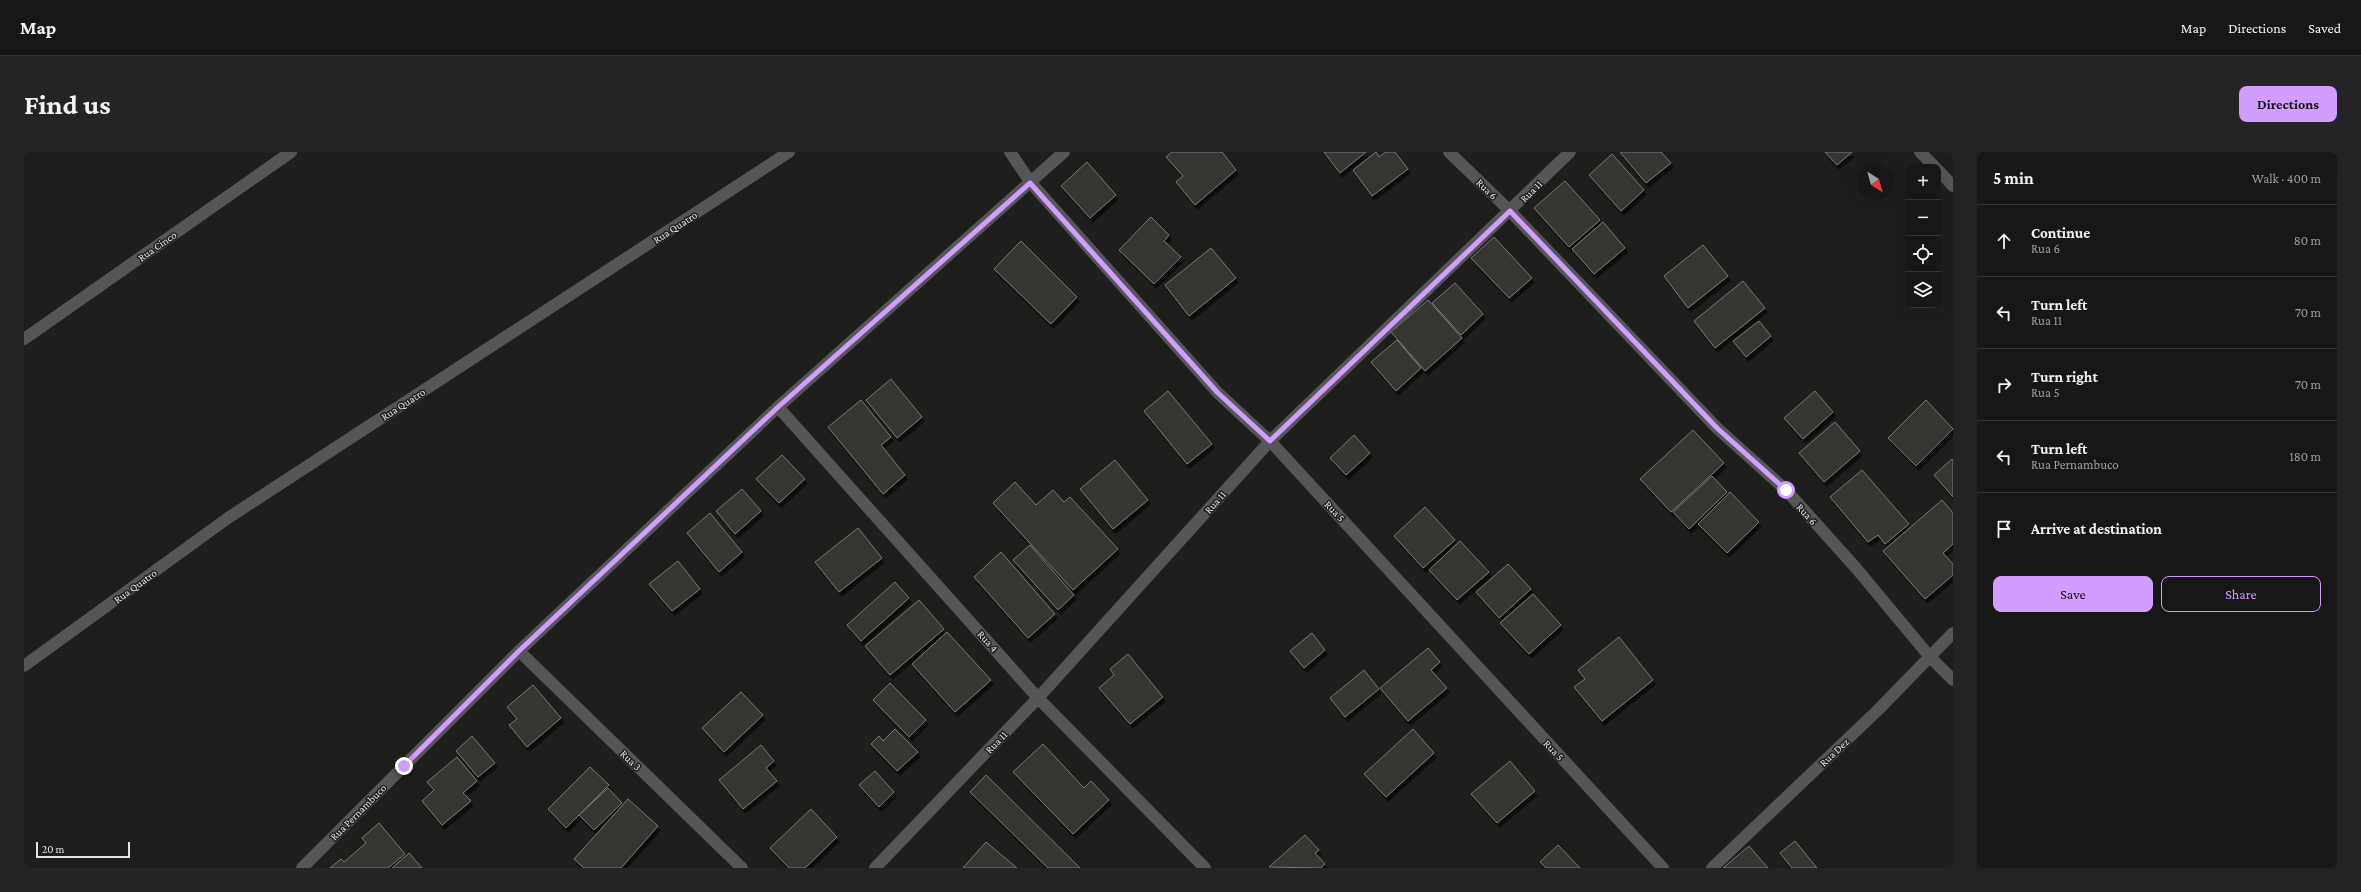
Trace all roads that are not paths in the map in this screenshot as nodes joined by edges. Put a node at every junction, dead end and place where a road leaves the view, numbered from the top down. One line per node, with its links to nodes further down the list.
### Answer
1 (291, 152): 13 (street, Rua Cinco)
2 (789, 152): 19 (street, Rua Quatro)
3 (1010, 152): 10 (street, Rua 5)
4 (1064, 152): 10 (street, Rua Pernambuco)
5 (1449, 152): 12 (street, Rua 6)
6 (1570, 152): 12 (street, Rua 11)
7 (1920, 152): 8 (street)
8 (1932, 164)
9 (1941, 173): 11 (street)
10 (1030, 183): 14 (street, Rua Pernambuco); 15 (street, Rua 5)
11 (1953, 186)
12 (1510, 211): 15 (street, Rua 11); 18 (street, Rua 6)
13 (24, 339)
14 (778, 407): 17 (street, Rua Pernambuco); 21 (street, Rua 4)
15 (1270, 441): 21 (street, Rua 11); 26 (street, Rua 5)
16 (1953, 633): 18 (street, Rua Dez)
17 (519, 651): 22 (street, Rua Pernambuco); 23 (street, Rua 3)
18 (1930, 657): 20 (street, Rua 6); 27 (street, Rua Dez)
19 (24, 666)
20 (1953, 680)
21 (1038, 698): 24 (street, Rua 11); 25 (street, Rua 4)
22 (302, 868)
23 (742, 868)
24 (875, 868)
25 (1205, 868)
26 (1663, 868)
27 (1712, 868)

